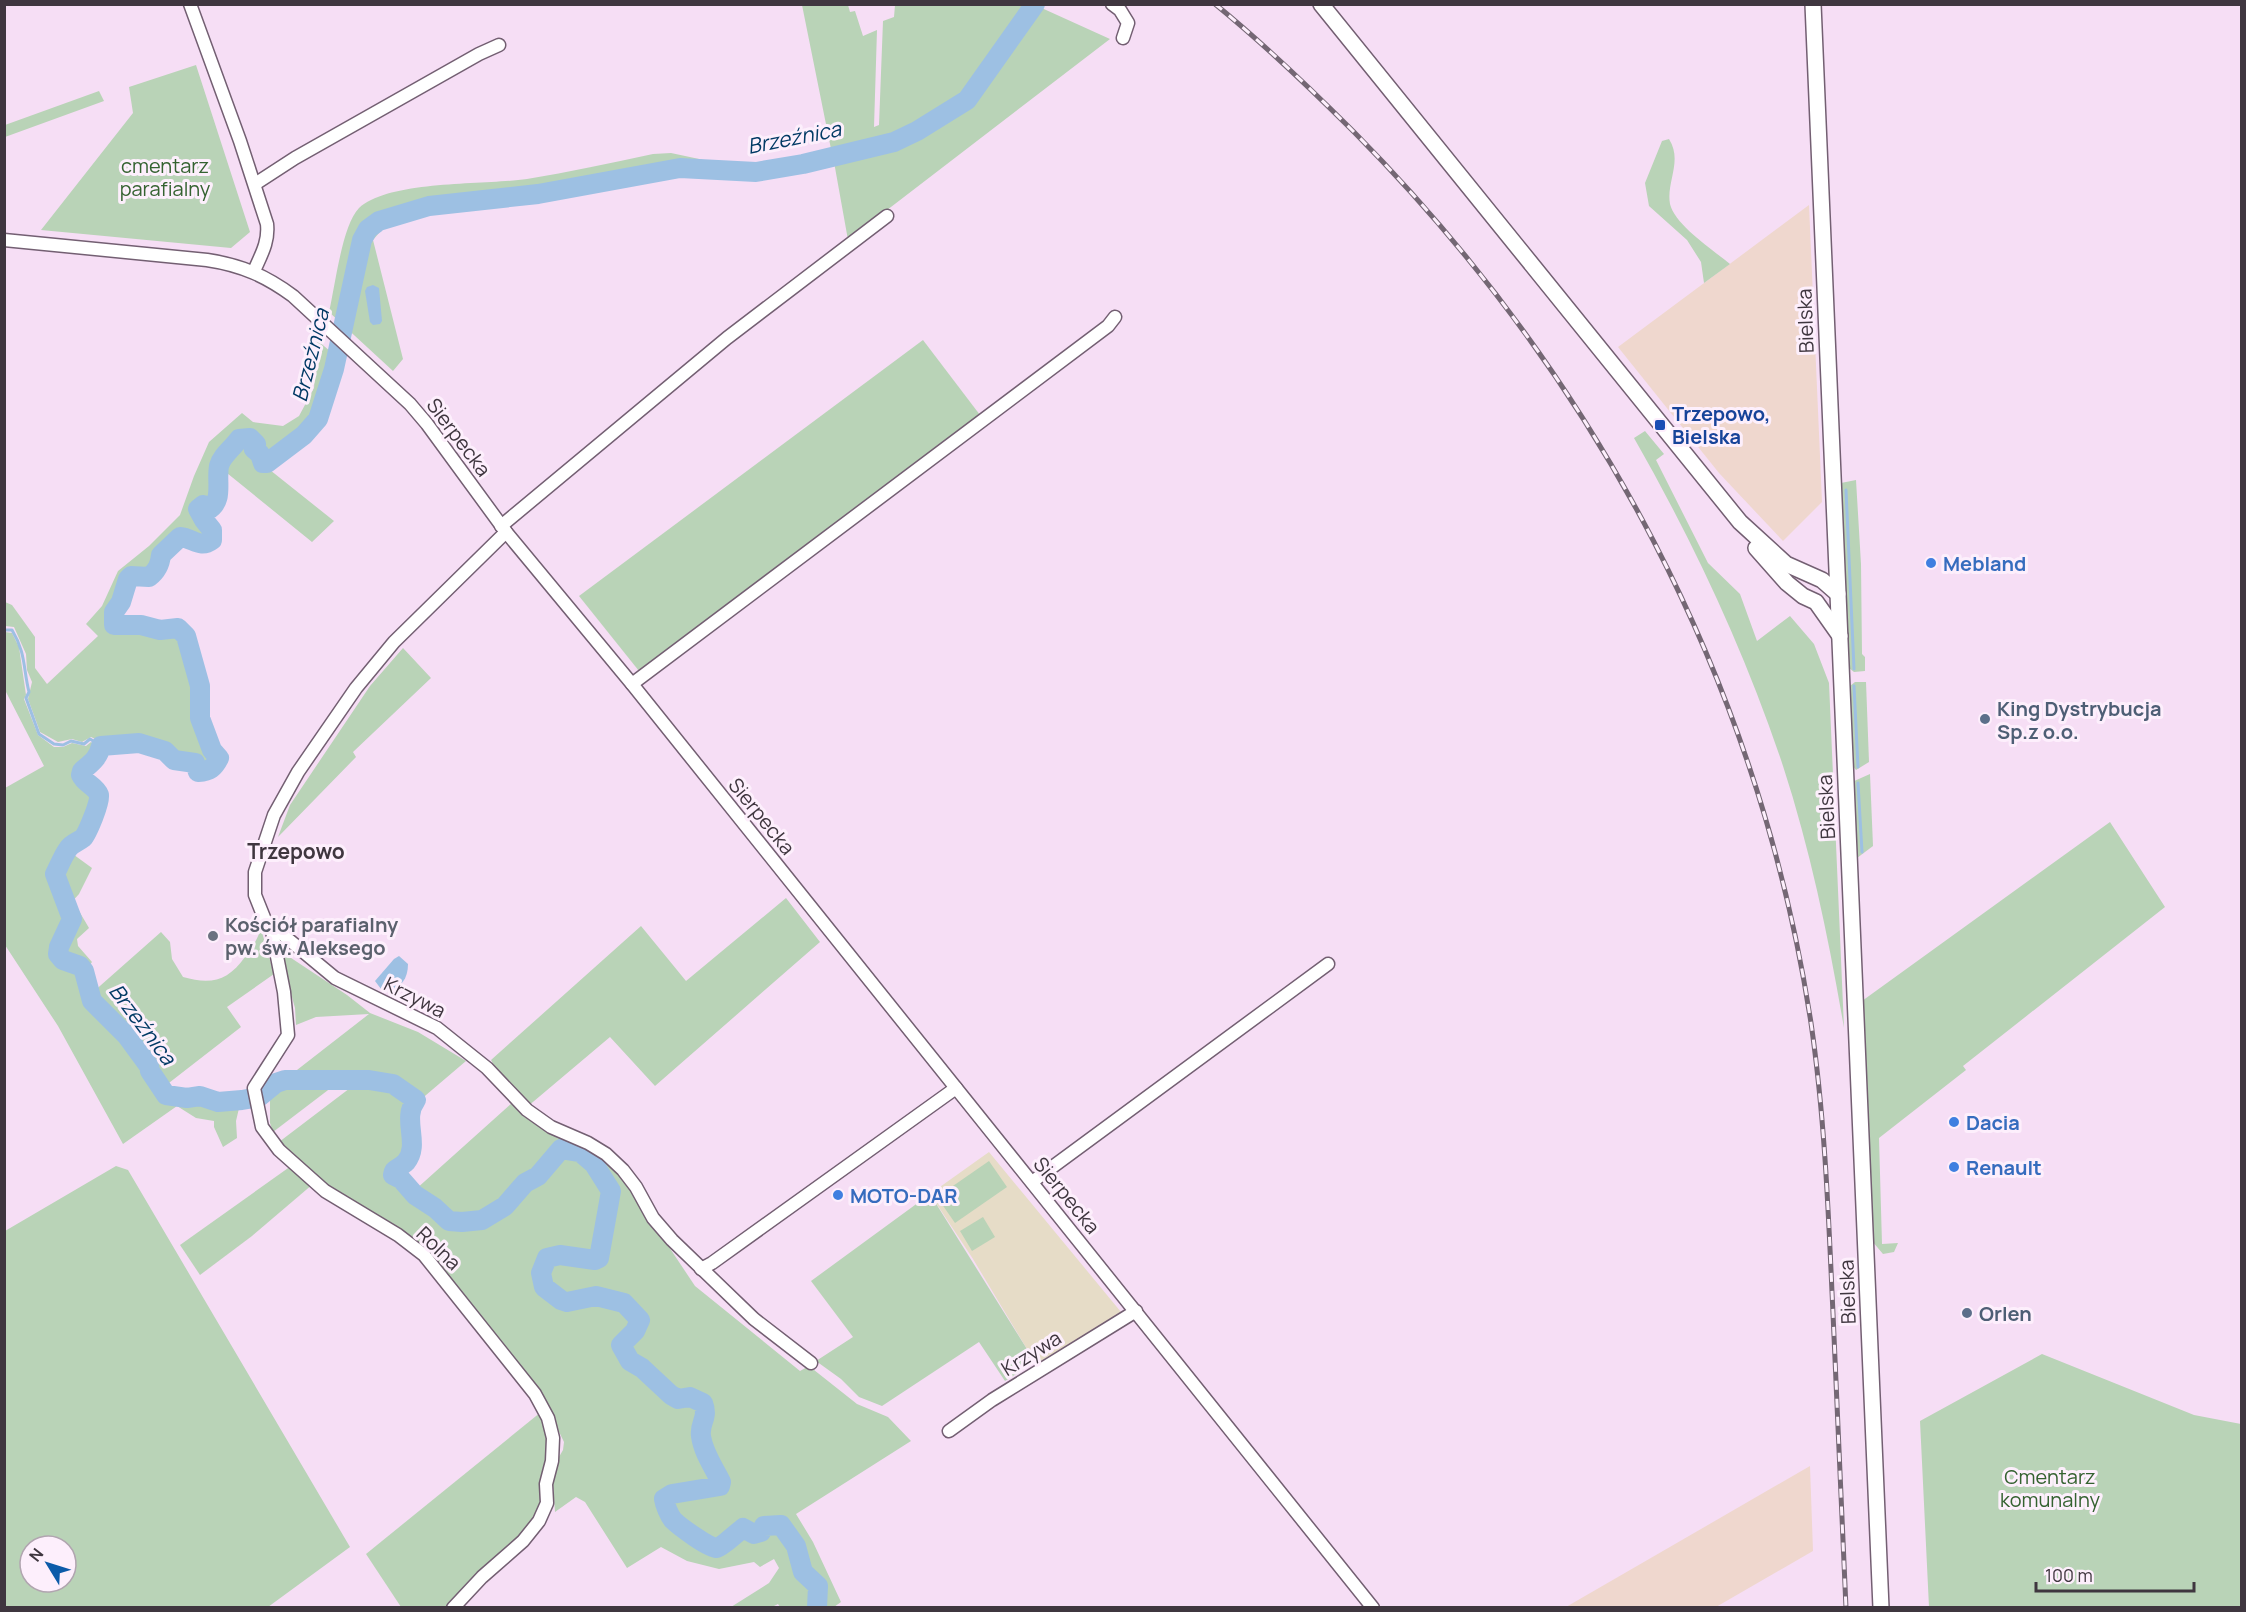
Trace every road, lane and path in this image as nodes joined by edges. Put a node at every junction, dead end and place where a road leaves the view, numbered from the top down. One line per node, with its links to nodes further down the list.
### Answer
1 (190, 4): 7 (street)
2 (1112, 4): 5 (street)
3 (1321, 4): 12 (main road)
4 (1813, 4): 14 (main road, Bielska)
5 (1123, 38)
6 (499, 45): 7 (street)
7 (255, 184): 10 (street)
8 (887, 216): 13 (street, Krzywa)
9 (4, 240): 10 (street, Sierpecka)
10 (254, 271): 13 (street, Sierpecka)
11 (1114, 317): 19 (street)
12 (1740, 522): 15 (main road); 17 (main road)
13 (504, 529): 19 (street, Sierpecka); 20 (street, Krzywa)
14 (1836, 552): 15 (main road); 16 (main road, Bielska)
15 (1809, 575): 16 (main road)
16 (1838, 597): 17 (main road); 18 (main road, Bielska)
17 (1816, 602): 18 (main road)
18 (1840, 636): 30 (main road, Bielska)
19 (632, 684): 22 (street, Sierpecka)
20 (271, 926): 24 (street, Krzywa); 28 (street, Rolna)
21 (1328, 964): 23 (street)
22 (956, 1088): 23 (street, Sierpecka); 24 (street)
23 (1032, 1182): 25 (street, Sierpecka)
24 (701, 1269): 26 (street, Krzywa)
25 (1136, 1311): 27 (street, Krzywa); 29 (street, Sierpecka)
26 (811, 1363)
27 (949, 1431)
28 (453, 1608)
29 (1373, 1608)
30 (1881, 1608)

